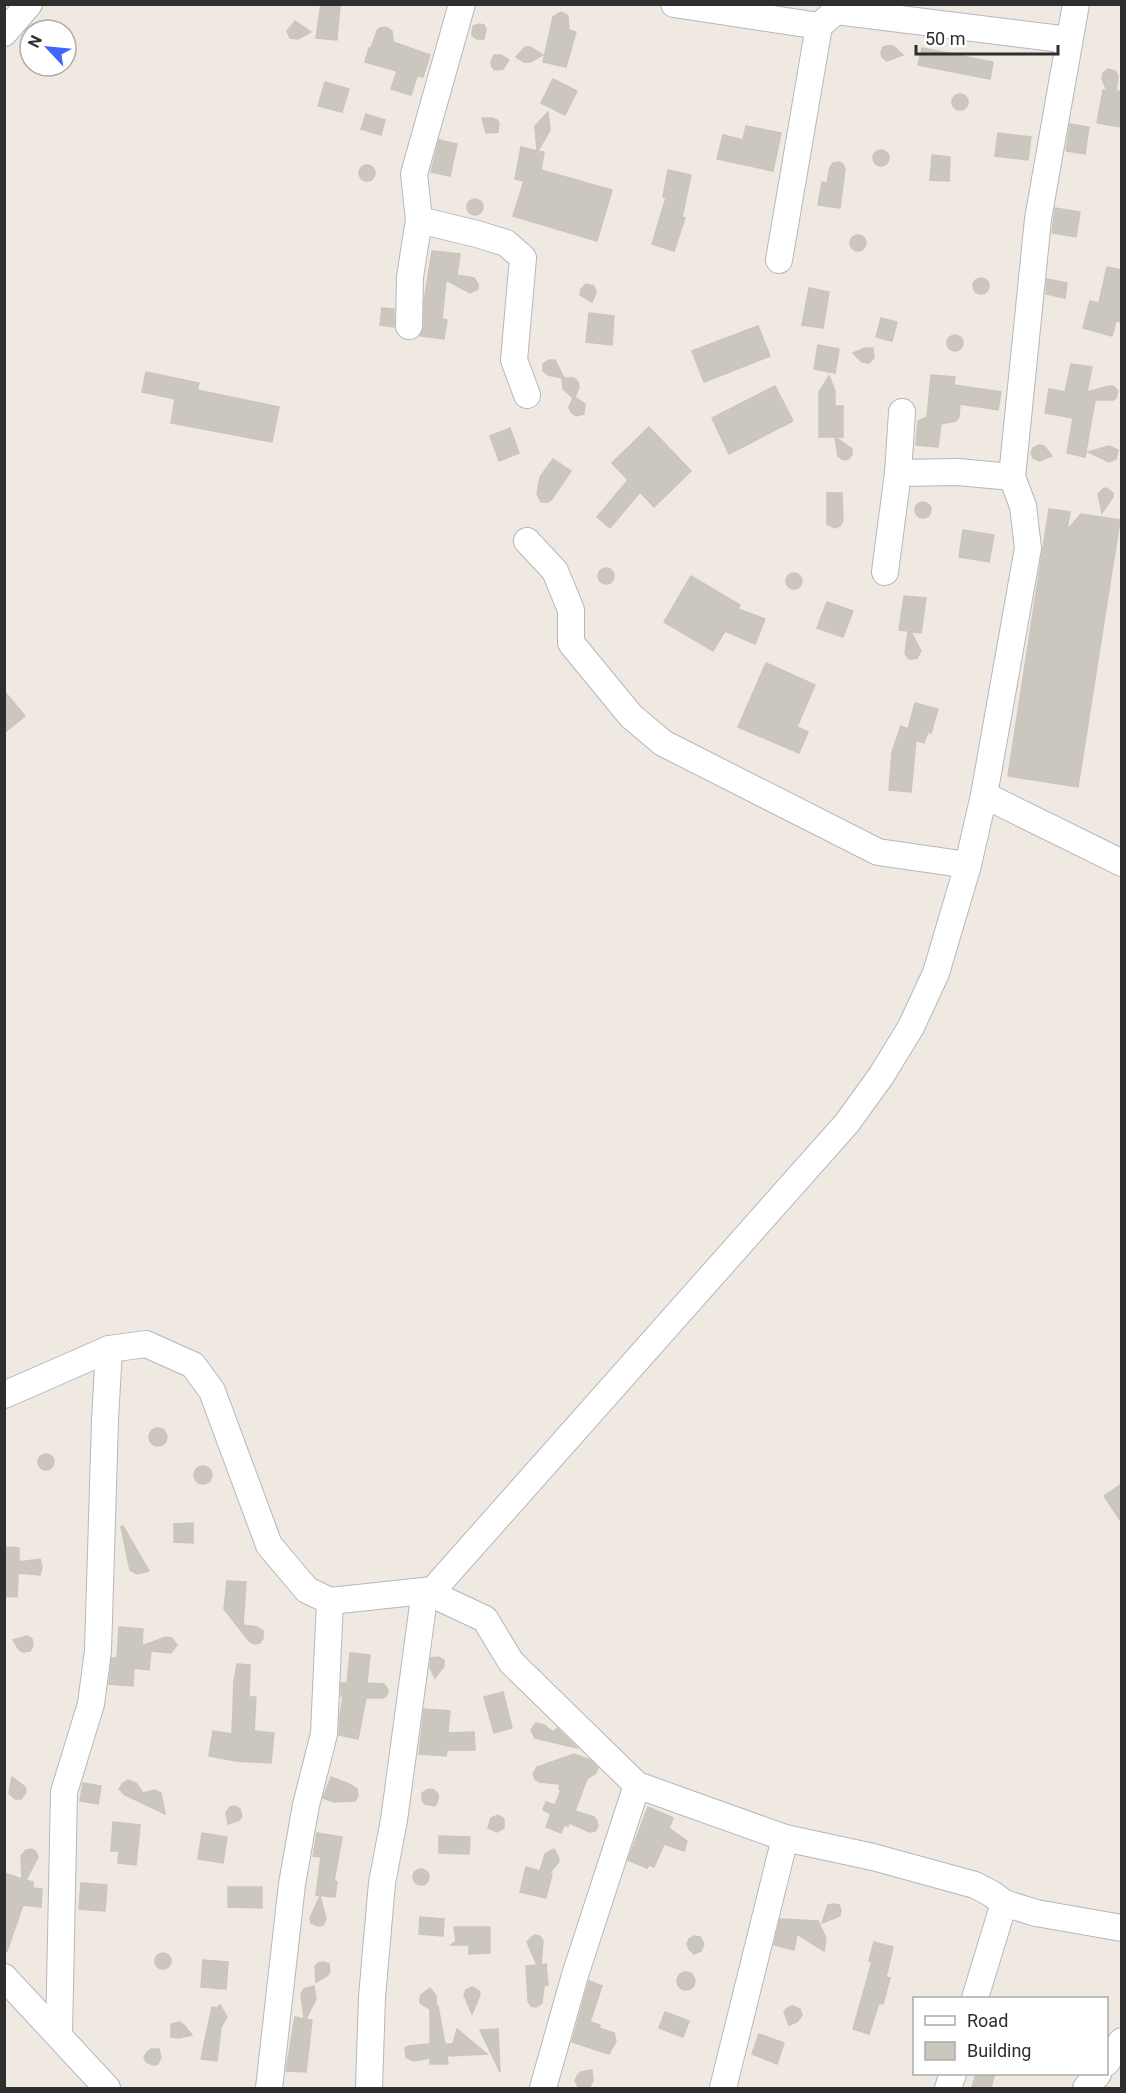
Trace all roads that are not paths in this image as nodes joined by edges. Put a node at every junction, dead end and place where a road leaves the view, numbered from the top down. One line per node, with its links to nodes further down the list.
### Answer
1 (29, 4): 6 (street)
2 (462, 4): 8 (street)
3 (674, 4): 5 (street)
4 (1076, 4): 7 (street)
5 (819, 26): 7 (street); 9 (street)
6 (4, 33)
7 (1069, 40): 14 (street)
8 (419, 220): 10 (street); 11 (street)
9 (779, 260)
10 (409, 326)
11 (527, 395)
12 (902, 412): 13 (street)
13 (898, 473): 14 (street); 16 (street)
14 (1012, 477): 17 (street)
15 (527, 541): 19 (street)
16 (885, 572)
17 (984, 795): 18 (street); 19 (street)
18 (1122, 863)
19 (968, 865): 22 (street)
20 (109, 1349): 21 (street); 23 (street); 30 (street)
21 (4, 1395)
22 (434, 1590): 23 (street); 24 (street); 36 (street)
23 (330, 1601): 35 (street)
24 (636, 1785): 25 (street); 37 (street)
25 (784, 1838): 26 (street); 38 (street)
26 (1004, 1903): 27 (street); 29 (street)
27 (1122, 1928)
28 (4, 1977): 30 (street)
29 (975, 1997)
30 (59, 2035): 34 (street)
31 (1122, 2041): 32 (street)
32 (1108, 2062)
33 (1096, 2075): 39 (street)
34 (107, 2088)
35 (270, 2088)
36 (369, 2088)
37 (543, 2088)
38 (723, 2088)
39 (1086, 2088)

